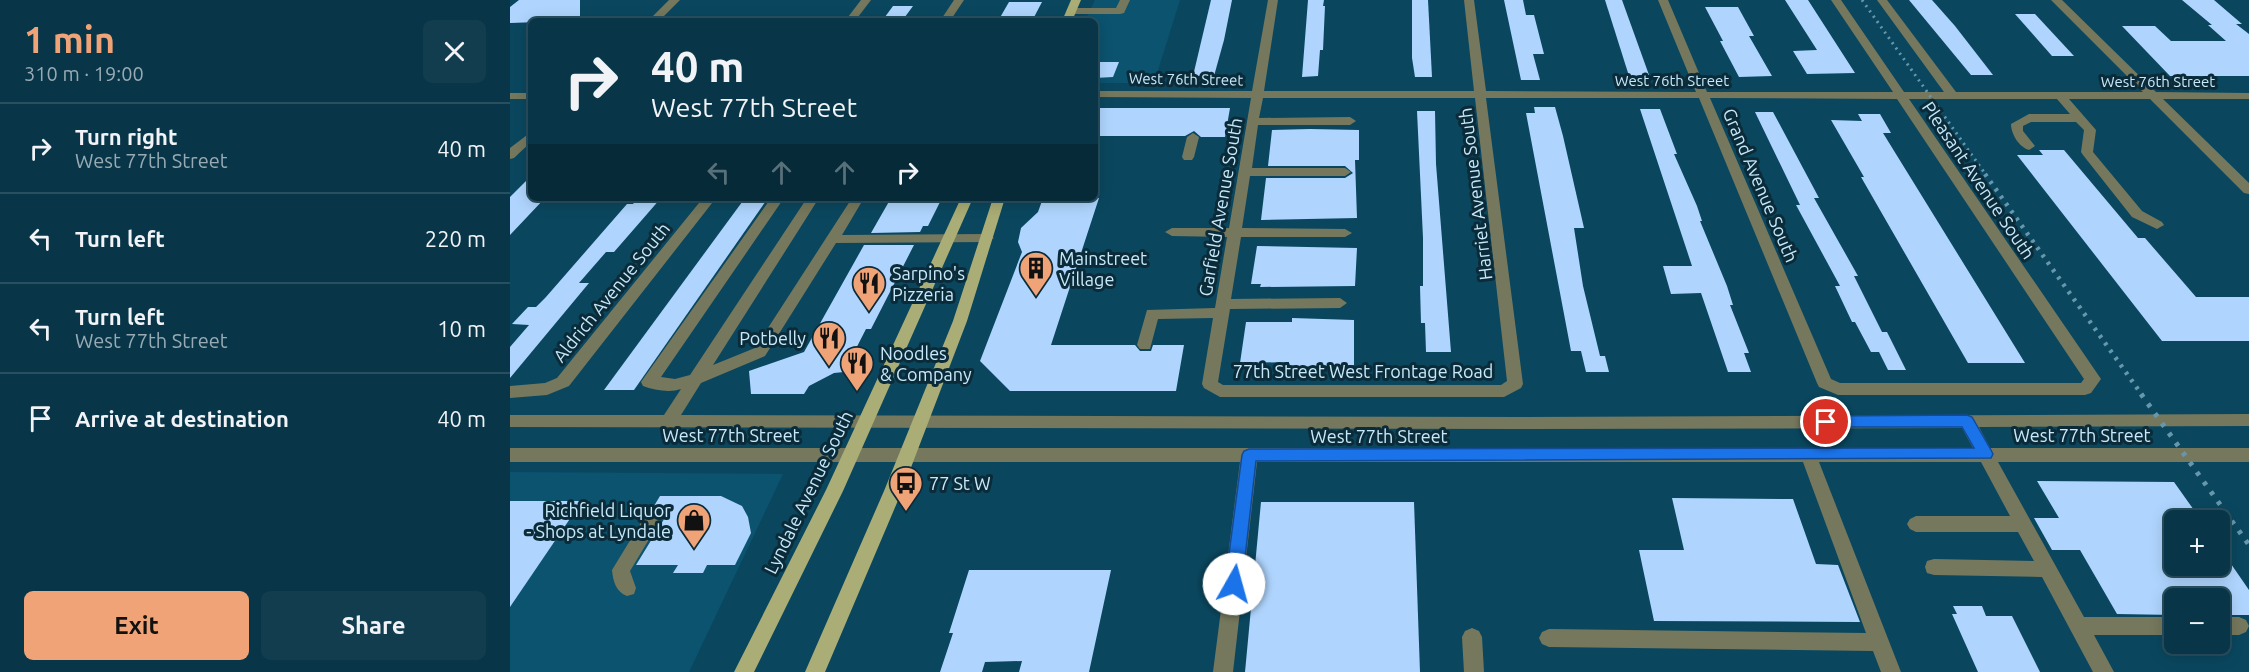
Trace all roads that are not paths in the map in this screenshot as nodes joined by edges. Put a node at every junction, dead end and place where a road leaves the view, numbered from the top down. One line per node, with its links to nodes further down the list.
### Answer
1 (675, 0): 13 (street)
2 (866, 0): 14 (street)
3 (959, 0): 15 (street)
4 (1076, 0): 12 (main road)
5 (1125, 0): 12 (street)
6 (1273, 0): 17 (street, Garfield Avenue South)
7 (1469, 0): 18 (street, Harriet Avenue South)
8 (1663, 0): 21 (street, Grand Avenue South)
9 (1836, 0): 22 (street, Pleasant Avenue South)
10 (1882, 0): 23 (street, Pleasant Avenue South)
11 (2056, 0): 25 (street)
12 (1069, 16)
13 (656, 18)
14 (852, 18)
15 (947, 18)
16 (1098, 94): 17 (street, West 76th Street)
17 (1258, 95): 18 (street, West 76th Street); 28 (street, Garfield Avenue South)
18 (1481, 95): 21 (street, West 76th Street); 57 (street, Harriet Avenue South)
19 (510, 96): 20 (street)
20 (528, 96)
21 (1704, 96): 22 (street, West 76th Street); 54 (street, Grand Avenue South)
22 (1900, 96): 23 (street, West 76th Street); 54 (street, Pleasant Avenue South)
23 (1953, 96): 24 (street, West 76th Street)
24 (2060, 96): 25 (street, West 76th Street); 27 (street)
25 (2153, 96): 26 (street, West 76th Street); 37 (street)
26 (2249, 96)
27 (2080, 118): 32 (street); 44 (street)
28 (1253, 122): 29 (street); 35 (street, Garfield Avenue South)
29 (1350, 122)
30 (1193, 136): 34 (street)
31 (528, 139): 33 (street)
32 (2029, 146)
33 (510, 155)
34 (1188, 157)
35 (1244, 172): 36 (street); 46 (street, Garfield Avenue South)
36 (1345, 172)
37 (2249, 190)
38 (708, 201): 58 (street, Aldrich Avenue South)
39 (776, 201): 55 (street)
40 (811, 201): 55 (street)
41 (856, 201): 50 (street)
42 (966, 201): 48 (main road, Lyndale Avenue South)
43 (998, 201): 49 (main road)
44 (2157, 225)
45 (1172, 232): 46 (street)
46 (1234, 233): 47 (street); 52 (street, Garfield Avenue South)
47 (1345, 233)
48 (949, 238): 49 (street); 50 (street); 60 (main road, Lyndale Avenue South)
49 (987, 238): 61 (main road)
50 (833, 239): 55 (street)
51 (1340, 303): 52 (street)
52 (1221, 308): 53 (street); 56 (street, Garfield Avenue South)
53 (1145, 345)
54 (2093, 379)
55 (695, 380): 59 (street)
56 (1210, 384): 57 (street, 77th Street West Frontage Road)
57 (1515, 384)
58 (510, 392)
59 (669, 420): 60 (street, West 77th Street); 63 (street, West 77th Street)
60 (866, 420): 61 (street, West 77th Street); 66 (main road, Lyndale Avenue South)
61 (920, 420): 64 (street, West 77th Street); 71 (main road)
62 (2249, 420): 64 (street, West 77th Street)
63 (510, 421)
64 (1967, 421): 68 (street)
65 (510, 454): 66 (street, West 77th Street)
66 (850, 454): 71 (street, West 77th Street); 83 (main road, Lyndale Avenue South)
67 (1808, 454): 68 (street, West 77th Street); 69 (street, West 77th Street); 82 (street)
68 (1985, 454): 70 (street, West 77th Street); 74 (street)
69 (1249, 455): 71 (street, West 77th Street); 85 (street)
70 (2249, 455)
71 (906, 456): 84 (main road)
72 (651, 521): 77 (street)
73 (1916, 524): 74 (street)
74 (2023, 524): 76 (street)
75 (1934, 567): 76 (street)
76 (2048, 568): 78 (street)
77 (627, 588)
78 (2079, 626): 79 (street); 88 (street)
79 (2164, 626)
80 (1472, 637): 86 (street)
81 (1548, 638): 82 (street)
82 (1880, 642): 87 (street)
83 (744, 672)
84 (815, 672)
85 (1223, 672)
86 (1474, 672)
87 (1891, 672)
88 (2104, 672)

